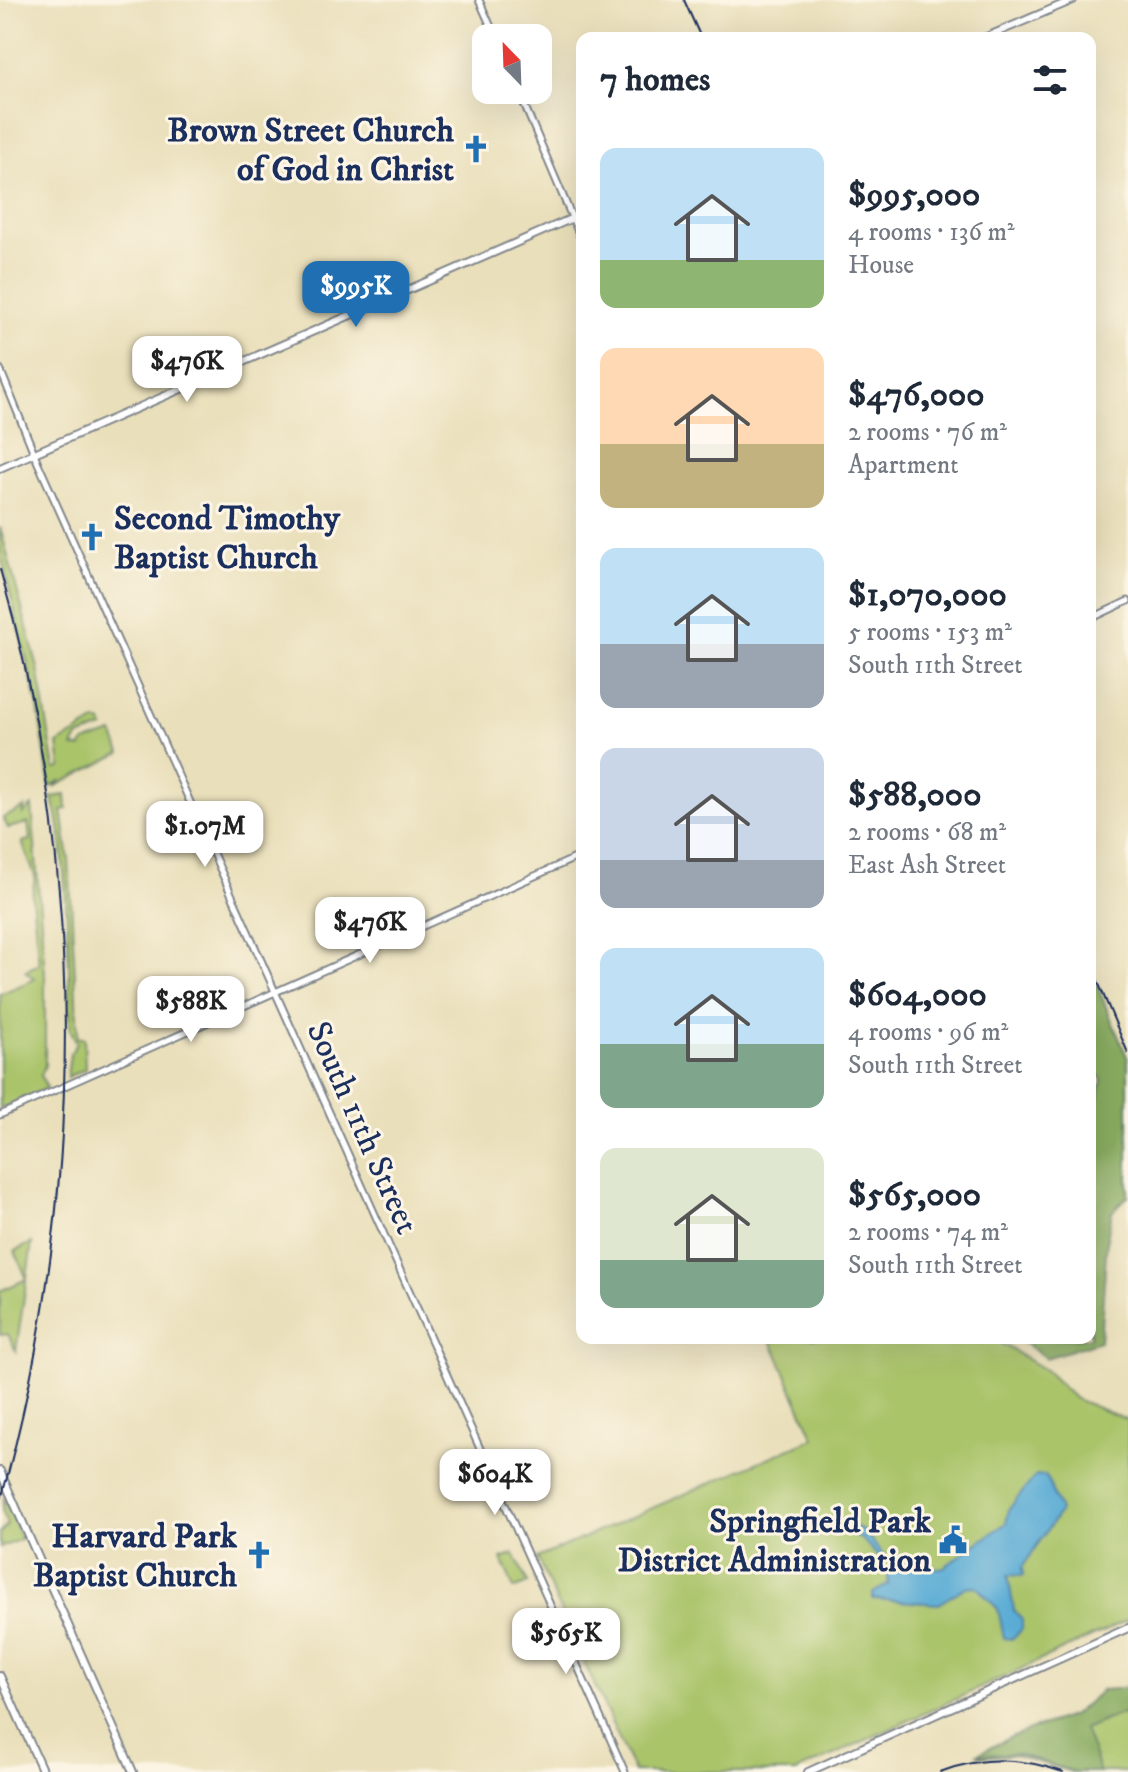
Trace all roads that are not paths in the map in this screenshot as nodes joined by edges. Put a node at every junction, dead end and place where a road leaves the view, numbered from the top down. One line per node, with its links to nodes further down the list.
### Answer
1 (479, 0): 3 (street)
2 (1073, 0): 4 (main road)
3 (490, 24)
4 (998, 32)
5 (524, 104): 7 (street)
6 (576, 216): 7 (main road)
7 (572, 218): 8 (street); 10 (main road)
8 (576, 227)
9 (0, 369): 10 (street, South 11th Street)
10 (34, 454): 11 (main road); 15 (street, South 11th Street)
11 (0, 468)
12 (1128, 601): 13 (street)
13 (1096, 616)
14 (576, 858): 15 (street)
15 (277, 991): 16 (street); 22 (street, South 11th Street)
16 (0, 1115)
17 (0, 1471): 21 (main road)
18 (1128, 1628): 23 (main road)
19 (0, 1676): 20 (main road)
20 (43, 1772)
21 (133, 1772)
22 (625, 1772)
23 (808, 1772)

